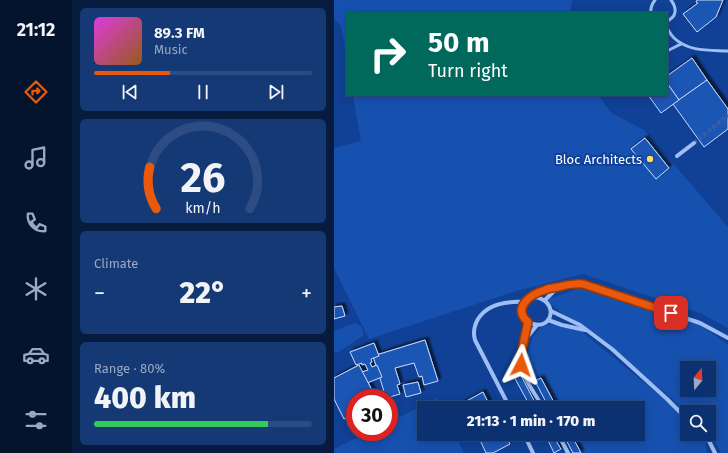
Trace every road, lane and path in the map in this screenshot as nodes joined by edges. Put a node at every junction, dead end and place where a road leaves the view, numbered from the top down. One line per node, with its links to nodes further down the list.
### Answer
1 (655, 0): 3 (lane)
2 (671, 0): 4 (lane)
3 (651, 12)
4 (668, 21)
5 (668, 30): 6 (lane)
6 (681, 44): 7 (lane); 8 (lane)
7 (668, 50)
8 (728, 51)
9 (694, 143): 10 (street)
10 (678, 156)
11 (558, 287): 12 (street); 13 (street); 20 (street)
12 (531, 298): 13 (street); 14 (street)
13 (545, 300): 15 (street)
14 (525, 302): 17 (street); 22 (street)
15 (551, 311): 16 (street); 19 (street)
16 (548, 320): 18 (street); 19 (street)
17 (528, 322): 18 (street); 21 (street)
18 (537, 325): 21 (street)
19 (587, 331): 24 (street)
20 (728, 338)
21 (524, 342): 23 (street)
22 (506, 401)
23 (539, 401)
24 (680, 412)
25 (527, 441): 29 (street)
26 (562, 441): 28 (street)
27 (709, 441): 30 (street)
28 (567, 451)
29 (533, 453)
30 (715, 453)

